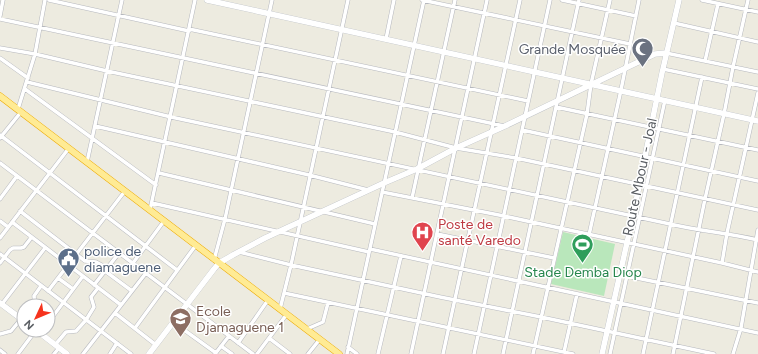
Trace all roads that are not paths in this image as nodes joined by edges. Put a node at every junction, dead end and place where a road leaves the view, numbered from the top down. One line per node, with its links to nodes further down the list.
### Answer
1 (3, 0): 30 (street)
2 (45, 0): 36 (street)
3 (49, 0): 29 (street)
4 (122, 0): 29 (street)
5 (196, 0): 38 (street)
6 (207, 0): 28 (main road)
7 (272, 0): 28 (street)
8 (348, 0): 37 (street)
9 (394, 0): 43 (street)
10 (423, 0): 23 (street); 48 (street)
11 (455, 0): 23 (street)
12 (487, 0): 27 (street)
13 (520, 0): 33 (street)
14 (550, 0): 35 (street)
15 (562, 0): 21 (street)
16 (610, 0): 25 (street)
17 (639, 0): 31 (street)
18 (679, 0): 34 (main road, Route Mbour - Joal)
19 (702, 0): 22 (street)
20 (748, 0): 24 (street)
21 (579, 2): 25 (street); 39 (street)
22 (718, 4): 24 (street); 40 (street)
23 (453, 7): 27 (street); 50 (street)
24 (746, 9): 26 (street); 42 (street)
25 (608, 10): 31 (street); 41 (street)
26 (758, 12)
27 (484, 13): 33 (street); 55 (street)
28 (269, 14): 37 (main road); 47 (street)
29 (119, 15): 38 (street); 45 (street)
30 (0, 16)
31 (636, 16): 46 (street)
32 (0, 19): 36 (street)
33 (515, 20): 35 (street); 58 (street)
34 (674, 23): 40 (street); 51 (main road, Route Mbour - Joal)
35 (544, 26): 39 (street); 63 (street)
36 (39, 28): 45 (street); 52 (street)
37 (341, 29): 43 (main road); 56 (street)
38 (189, 30): 47 (street); 54 (street)
39 (572, 32): 41 (street); 67 (street)
40 (712, 32): 42 (street); 57 (street)
41 (601, 38): 46 (street); 72 (street)
42 (740, 38): 44 (street); 59 (street)
43 (386, 39): 48 (main road)
44 (758, 42)
45 (113, 43): 54 (street); 62 (street)
46 (630, 44): 60 (street)
47 (262, 45): 56 (street); 65 (street)
48 (414, 45): 50 (main road); 66 (street)
49 (0, 48): 52 (street)
50 (444, 52): 55 (main road); 70 (street)
51 (666, 53): 57 (street); 60 (main road); 61 (main road, Route Mbour - Joal)
52 (35, 54): 62 (street); 69 (street)
53 (0, 58): 69 (street)
54 (183, 58): 65 (street); 73 (street)
55 (474, 58): 58 (main road); 74 (street)
56 (335, 60): 66 (street); 76 (street)
57 (705, 61): 59 (street)
58 (506, 65): 63 (main road); 80 (street)
59 (733, 67): 64 (street); 71 (street)
60 (626, 68): 72 (main road); 78 (street)
61 (662, 69): 68 (street); 82 (main road, Route Mbour - Joal)
62 (107, 71): 73 (street); 83 (street)
63 (534, 71): 67 (main road); 85 (street)
64 (758, 72)
65 (256, 74): 76 (street); 87 (street)
66 (408, 76): 70 (street); 88 (street)
67 (562, 77): 72 (main road); 86 (street)
68 (702, 77): 71 (street); 90 (street)
69 (28, 80): 75 (street); 83 (street)
70 (437, 82): 74 (street); 91 (street)
71 (730, 83): 77 (street); 94 (street)
72 (591, 84): 78 (main road); 86 (main road); 93 (street)
73 (177, 86): 87 (street); 95 (street)
74 (467, 88): 80 (street); 97 (street)
75 (25, 89): 92 (street); 113 (street)
76 (328, 89): 88 (street); 96 (street)
77 (758, 89)
78 (621, 90): 82 (main road); 99 (street)
79 (758, 93): 100 (street)
80 (499, 95): 85 (street); 101 (street)
81 (0, 96): 92 (highway)
82 (657, 98): 84 (main road); 104 (main road, Route Mbour - Joal)
83 (101, 100): 95 (street); 102 (street)
84 (665, 100): 90 (main road); 105 (street)
85 (528, 101): 98 (street)
86 (557, 101): 89 (street); 98 (main road)
87 (250, 102): 96 (street); 107 (street)
88 (401, 104): 91 (street); 108 (street)
89 (556, 107): 93 (street); 111 (street)
90 (695, 108): 94 (main road); 112 (street)
91 (431, 110): 97 (street); 114 (street)
92 (19, 111): 110 (street); 118 (highway)
93 (586, 114): 99 (street); 116 (street)
94 (724, 114): 100 (main road); 117 (street)
95 (171, 117): 107 (street); 115 (street)
96 (322, 117): 108 (street); 119 (street)
97 (462, 117): 101 (street); 120 (street)
98 (525, 117): 103 (main road); 106 (street)
99 (615, 120): 104 (street); 122 (street)
100 (755, 120): 121 (street)
101 (493, 124): 103 (street); 109 (street)
102 (95, 126): 113 (street); 115 (street)
103 (505, 126): 109 (main road)
104 (650, 127): 105 (street); 125 (main road, Route Mbour - Joal)
105 (658, 129): 112 (street); 127 (street)
106 (522, 130): 111 (street); 126 (street)
107 (244, 132): 119 (street); 128 (street)
108 (395, 132): 114 (street); 131 (street)
109 (491, 132): 120 (main road); 124 (street)
110 (1, 136): 137 (street)
111 (550, 136): 116 (street); 132 (street)
112 (689, 136): 117 (street); 133 (street)
113 (92, 139): 129 (street); 148 (street)
114 (425, 140): 120 (street); 134 (street)
115 (165, 142): 128 (street); 138 (street)
116 (580, 142): 122 (street); 135 (street)
117 (718, 142): 121 (street); 136 (street)
118 (69, 148): 129 (highway); 137 (street)
119 (316, 148): 131 (street); 139 (street)
120 (456, 148): 124 (street); 134 (main road); 142 (street)
121 (746, 148): 123 (street); 143 (street)
122 (608, 149): 125 (street); 141 (street)
123 (758, 150)
124 (486, 153): 126 (street); 146 (street)
125 (645, 157): 127 (street); 147 (main road, Route Mbour - Joal)
126 (516, 158): 132 (street); 151 (street)
127 (652, 158): 133 (street); 149 (street)
128 (238, 160): 139 (street); 150 (street)
129 (87, 162): 154 (highway)
130 (0, 163): 140 (street)
131 (388, 163): 134 (street); 145 (street)
132 (544, 164): 135 (street); 157 (street)
133 (683, 165): 136 (street); 156 (street)
134 (418, 169): 142 (street); 145 (main road); 159 (street)
135 (574, 170): 141 (street); 161 (street)
136 (712, 170): 143 (street); 160 (street)
137 (50, 173): 153 (street); 172 (street)
138 (159, 173): 148 (street); 150 (street)
139 (310, 175): 152 (street); 165 (street)
140 (17, 176): 153 (street); 158 (street)
141 (602, 176): 147 (street); 166 (street)
142 (449, 177): 146 (street); 163 (street)
143 (740, 177): 144 (street); 164 (street)
144 (758, 181)
145 (384, 183): 152 (main road); 155 (street)
146 (480, 183): 151 (street); 171 (street)
147 (639, 184): 149 (street); 174 (main road, Route Mbour - Joal)
148 (156, 185): 162 (street)
149 (647, 186): 156 (street); 175 (street)
150 (232, 189): 165 (street); 176 (street)
151 (509, 189): 157 (street); 173 (street)
152 (368, 190): 170 (main road)
153 (36, 191): 169 (street); 189 (street)
154 (125, 191): 167 (highway); 172 (street)
155 (382, 192): 159 (street); 182 (street)
156 (677, 193): 160 (street); 183 (street)
157 (537, 195): 161 (street); 181 (street)
158 (0, 198)
159 (412, 198): 163 (street)
160 (705, 199): 164 (street); 187 (street)
161 (567, 202): 166 (street); 185 (street)
162 (152, 203): 167 (street); 176 (street)
163 (443, 205): 171 (street); 191 (street)
164 (734, 205): 168 (street); 190 (street)
165 (303, 206): 170 (street); 180 (street)
166 (595, 207): 174 (street); 192 (street)
167 (150, 210): 178 (highway)
168 (758, 210)
169 (20, 211): 179 (street); 209 (street)
170 (322, 212): 180 (main road); 182 (street)
171 (475, 212): 173 (street); 197 (street)
172 (106, 215): 189 (street); 201 (street)
173 (504, 216): 181 (street); 202 (street)
174 (633, 216): 175 (street); 198 (main road, Route Mbour - Joal)
175 (640, 217): 183 (street); 199 (street)
176 (225, 219): 188 (street); 214 (street)
177 (0, 221): 184 (street)
178 (164, 221): 200 (highway); 201 (street)
179 (12, 222): 184 (street); 195 (street)
180 (299, 222): 188 (main road); 193 (street)
181 (531, 222): 185 (street); 207 (street)
182 (375, 224): 204 (street)
183 (670, 224): 187 (street); 205 (street)
184 (8, 227): 194 (street)
185 (561, 229): 192 (street); 212 (street)
186 (758, 230): 196 (street)
187 (699, 231): 190 (street); 213 (street)
188 (278, 232): 193 (street); 206 (main road)
189 (92, 233): 208 (street); 209 (street)
190 (727, 233): 196 (street); 218 (street)
191 (437, 234): 197 (street); 215 (street)
192 (589, 235): 198 (street)
193 (297, 236): 204 (street); 220 (street)
194 (0, 238)
195 (31, 238): 203 (street); 210 (street)
196 (757, 239): 224 (street)
197 (468, 240): 202 (street); 222 (street)
198 (626, 243): 199 (street); 253 (main road, Route Mbour - Joal)
199 (634, 244): 205 (street); 230 (street)
200 (196, 245): 214 (highway); 223 (street)
201 (146, 246): 217 (street); 223 (street)
202 (497, 247): 207 (street); 228 (street)
203 (45, 248): 219 (street); 227 (street)
204 (370, 250): 211 (street); 232 (street)
205 (664, 251): 213 (street); 234 (street)
206 (238, 252): 214 (main road); 220 (street)
207 (525, 252): 212 (street); 233 (street)
208 (119, 253): 217 (street); 221 (street)
209 (76, 255): 219 (street); 221 (street)
210 (2, 256): 216 (street); 227 (street)
211 (401, 256): 215 (street); 238 (street)
212 (554, 258): 241 (street)
213 (693, 258): 218 (street); 239 (street)
214 (217, 261): 249 (highway); 257 (main road)
215 (430, 262): 222 (street); 246 (street)
216 (0, 263)
217 (133, 263): 226 (street)
218 (722, 263): 224 (street)
219 (68, 265): 229 (street); 231 (street)
220 (291, 265): 232 (street); 245 (street)
221 (106, 269): 235 (street); 244 (street)
222 (462, 269): 228 (street); 250 (street)
223 (177, 270): 237 (street)
224 (751, 271): 225 (street); 251 (street)
225 (758, 272)
226 (146, 273): 237 (street); 244 (street)
227 (26, 274): 236 (street); 256 (street)
228 (491, 275): 233 (street); 260 (street)
229 (83, 276): 235 (street); 242 (street)
230 (627, 276): 234 (street); 258 (street)
231 (58, 278): 242 (street); 243 (street)
232 (363, 279): 238 (street); 262 (street)
233 (518, 281): 241 (street); 265 (street)
234 (658, 281): 239 (street); 263 (street)
235 (94, 285): 240 (street)
236 (42, 286): 243 (street); 248 (street)
237 (165, 287): 257 (street); 277 (street)
238 (394, 287): 246 (street); 269 (street)
239 (687, 287): 251 (street); 271 (street)
240 (98, 288): 259 (street); 272 (street)
241 (548, 288): 247 (street); 270 (street)
242 (73, 289): 252 (street)
243 (48, 291): 252 (street)
244 (132, 291): 259 (street)
245 (284, 293): 254 (street); 261 (street)
246 (424, 293): 250 (street); 274 (street)
247 (577, 294): 253 (street); 275 (street)
248 (34, 298)
249 (268, 300): 261 (highway); 295 (street)
250 (455, 300): 260 (street); 280 (street)
251 (745, 300): 255 (street); 278 (street)
252 (63, 302): 264 (street); 272 (street)
253 (613, 302): 258 (street); 282 (main road, Route Mbour - Joal)
254 (328, 303): 262 (street); 279 (street)
255 (758, 303)
256 (1, 304): 268 (main road)
257 (187, 304): 273 (main road); 287 (street)
258 (621, 304): 263 (street); 283 (street)
259 (121, 305): 266 (street)
260 (484, 306): 265 (street); 286 (street)
261 (280, 309): 267 (highway)
262 (357, 309): 269 (street); 300 (street)
263 (652, 310): 271 (street); 293 (street)
264 (56, 311)
265 (512, 312): 270 (street); 292 (street)
266 (115, 313): 277 (street); 281 (street)
267 (287, 314): 279 (highway); 290 (street)
268 (16, 315)
269 (387, 315): 274 (street); 321 (street)
270 (541, 317): 275 (street); 301 (street)
271 (681, 317): 278 (street); 299 (street)
272 (86, 320): 281 (street); 297 (street)
273 (173, 322): 296 (main road); 312 (street)
274 (418, 322): 280 (street); 322 (street)
275 (570, 324): 282 (street); 303 (street)
276 (16, 326): 285 (street)
277 (135, 328): 296 (street)
278 (741, 328): 284 (street); 333 (street)
279 (307, 329): 291 (highway)
280 (449, 329): 286 (street); 323 (street)
281 (101, 331): 294 (street); 308 (street)
282 (606, 331): 283 (street); 328 (main road, Route Mbour - Joal)
283 (615, 333): 293 (street); 329 (street)
284 (758, 333)
285 (0, 334)
286 (478, 334): 292 (street); 324 (street)
287 (229, 336): 295 (street); 298 (street)
288 (33, 338): 305 (street)
289 (47, 338): 297 (main road)
290 (269, 338): 315 (street); 316 (street)
291 (320, 339): 317 (street); 318 (highway)
292 (506, 340): 301 (street); 325 (street)
293 (645, 340): 299 (street); 330 (street)
294 (117, 343): 309 (street); 310 (street)
295 (238, 343): 314 (street)
296 (156, 345): 311 (main road)
297 (57, 346): 306 (street); 307 (main road)
298 (221, 346): 312 (street); 313 (street)
299 (674, 346): 331 (street); 332 (street)
300 (348, 347): 319 (street); 320 (street)
301 (535, 347): 303 (street); 326 (street)
302 (0, 350): 304 (street)
303 (564, 352): 327 (street)
304 (5, 354)
305 (18, 354)
306 (54, 354)
307 (67, 354)
308 (83, 354)
309 (110, 354)
310 (131, 354)
311 (149, 354)
312 (215, 354)
313 (232, 354)
314 (253, 354)
315 (258, 354)
316 (290, 354)
317 (308, 354)
318 (339, 354)
319 (347, 354)
320 (357, 354)
321 (378, 354)
322 (411, 354)
323 (443, 354)
324 (474, 354)
325 (503, 354)
326 (533, 354)
327 (573, 354)
328 (602, 354)
329 (610, 354)
330 (643, 354)
331 (673, 354)
332 (714, 354)
333 (733, 354)

